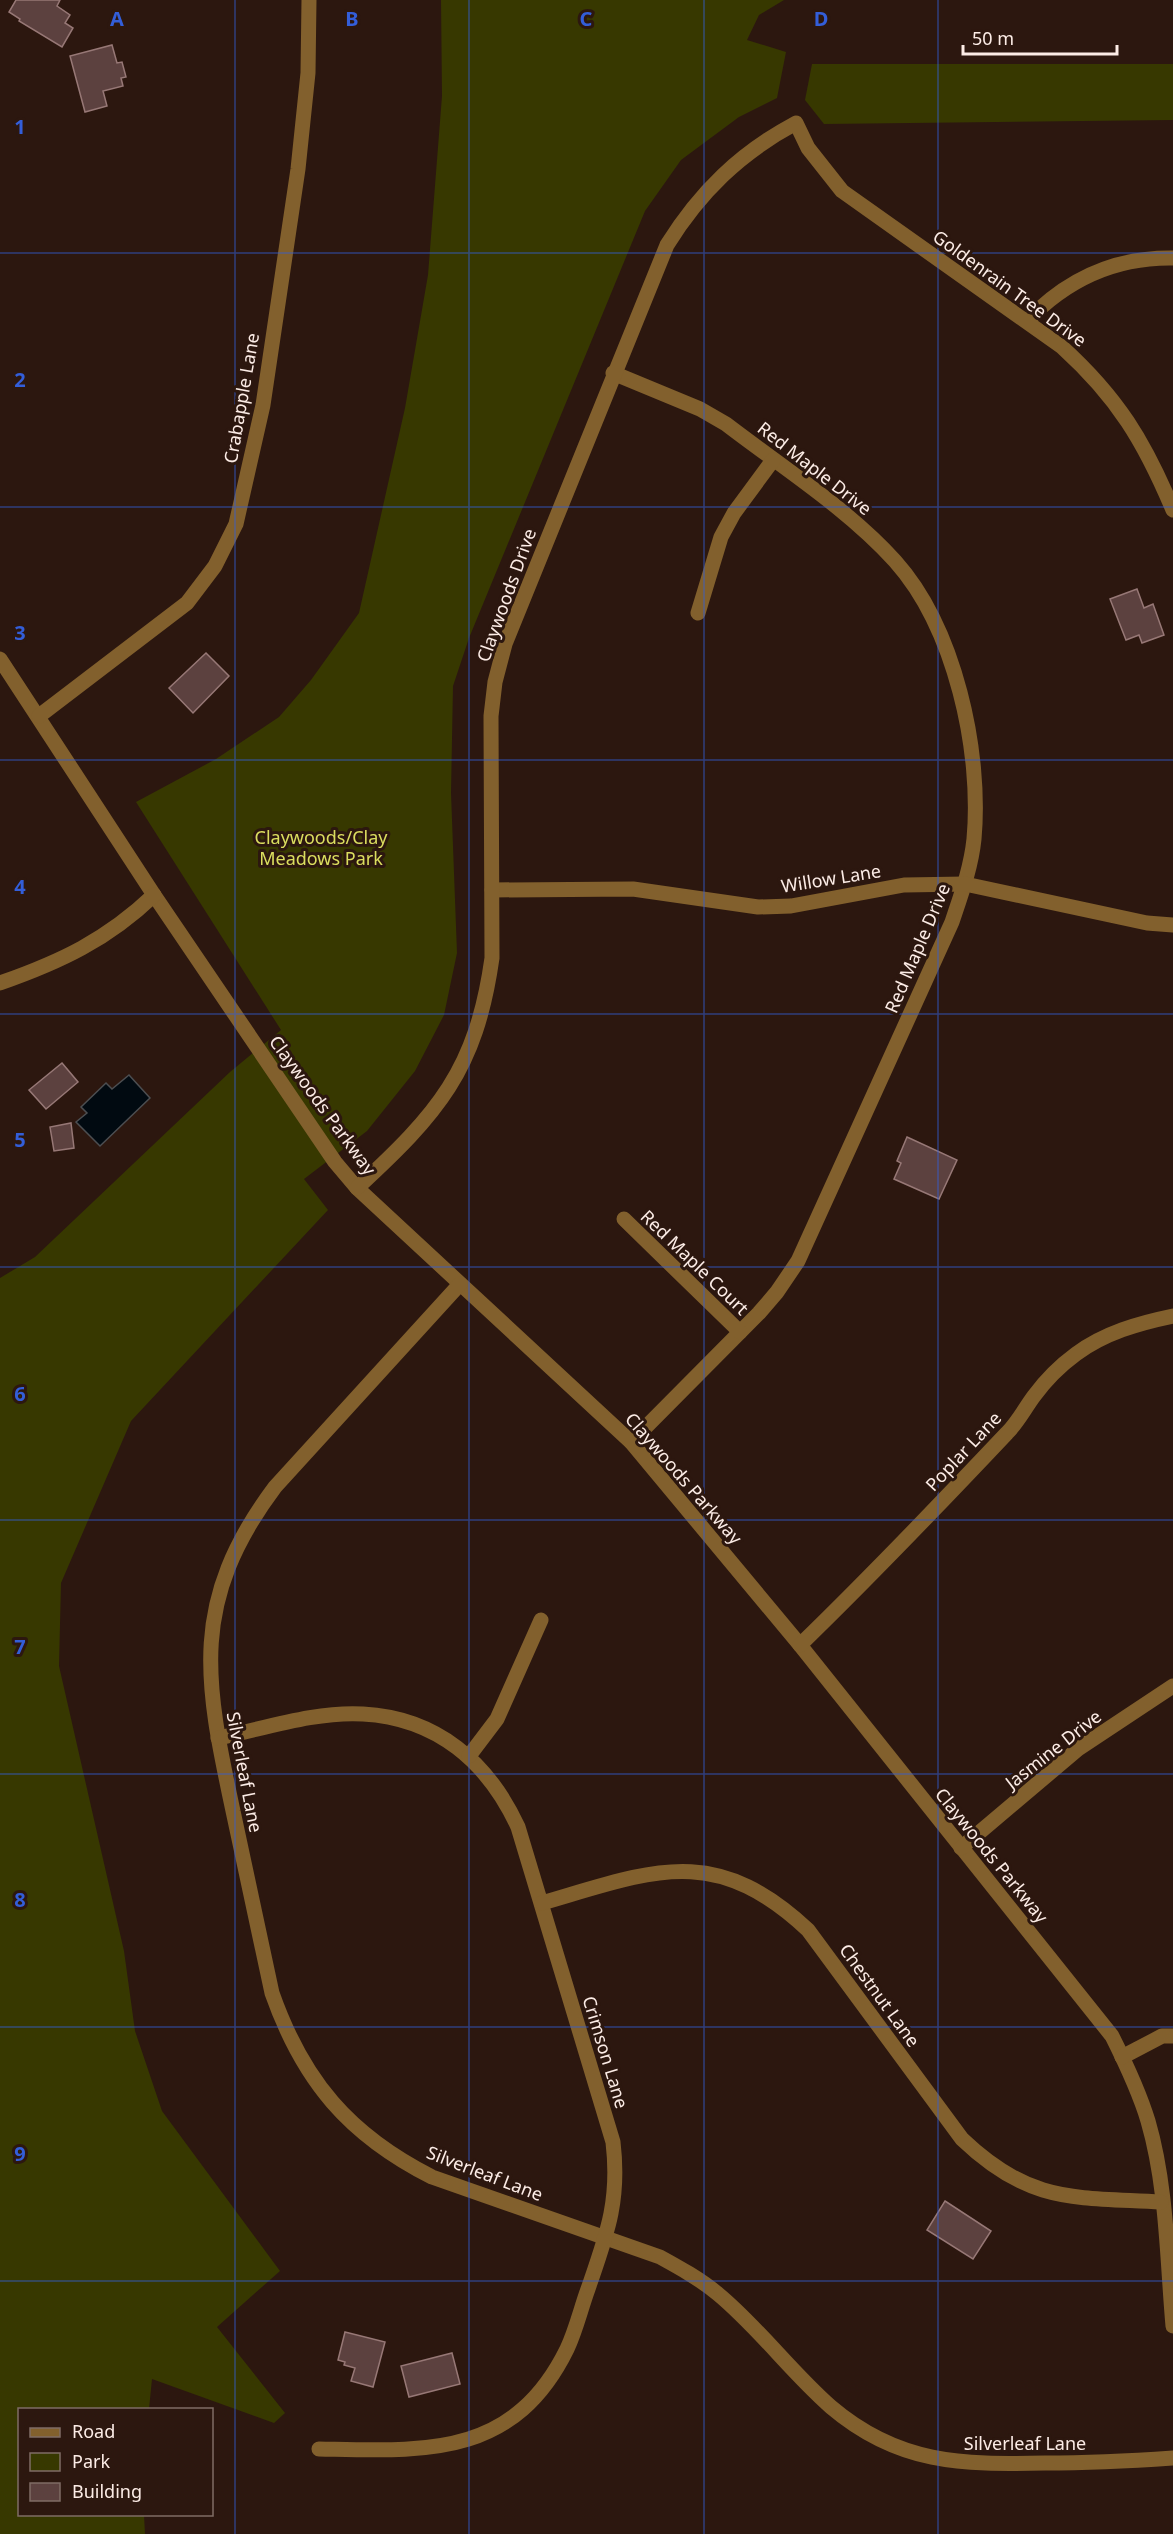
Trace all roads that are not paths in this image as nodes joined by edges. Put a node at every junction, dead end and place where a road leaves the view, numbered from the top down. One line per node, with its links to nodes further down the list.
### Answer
1 (309, 0): 10 (street, Crabapple Lane)
2 (796, 123): 4 (street, Goldenrain Tree Drive); 5 (street, Claywoods Drive)
3 (1173, 258): 4 (street)
4 (1027, 321): 7 (street, Goldenrain Tree Drive)
5 (613, 374): 6 (street, Red Maple Drive); 12 (street, Claywoods Drive)
6 (773, 460): 8 (street); 11 (street, Red Maple Drive)
7 (1173, 510)
8 (698, 614)
9 (0, 658): 10 (street, Claywoods Parkway)
10 (39, 716): 13 (street, Claywoods Parkway)
11 (965, 884): 12 (street, Willow Lane); 14 (street, Willow Lane); 20 (street, Red Maple Drive)
12 (492, 890): 16 (street, Claywoods Drive)
13 (154, 895): 15 (street); 16 (street, Claywoods Parkway)
14 (1173, 925)
15 (0, 983)
16 (357, 1188): 18 (street, Claywoods Parkway)
17 (624, 1219): 20 (street, Red Maple Court)
18 (460, 1284): 21 (street, Claywoods Parkway); 25 (street, Silverleaf Lane)
19 (1173, 1316): 23 (street, Poplar Lane)
20 (740, 1332): 21 (street, Red Maple Drive)
21 (631, 1442): 23 (street, Claywoods Parkway)
22 (541, 1620): 26 (street)
23 (800, 1645): 27 (street, Claywoods Parkway)
24 (1173, 1686): 27 (street, Jasmine Drive)
25 (218, 1738): 26 (street, Crimson Lane); 32 (street, Silverleaf Lane)
26 (469, 1756): 28 (street, Crimson Lane)
27 (961, 1848): 30 (street, Claywoods Parkway)
28 (542, 1904): 31 (street, Chestnut Lane); 32 (street, Crimson Lane)
29 (1173, 2036): 30 (street)
30 (1122, 2057): 31 (street, Claywoods Parkway)
31 (1161, 2202): 33 (street, Claywoods Parkway)
32 (606, 2238): 34 (street, Crimson Lane); 35 (street, Silverleaf Lane)
33 (1173, 2326)
34 (319, 2449)
35 (1173, 2458)

